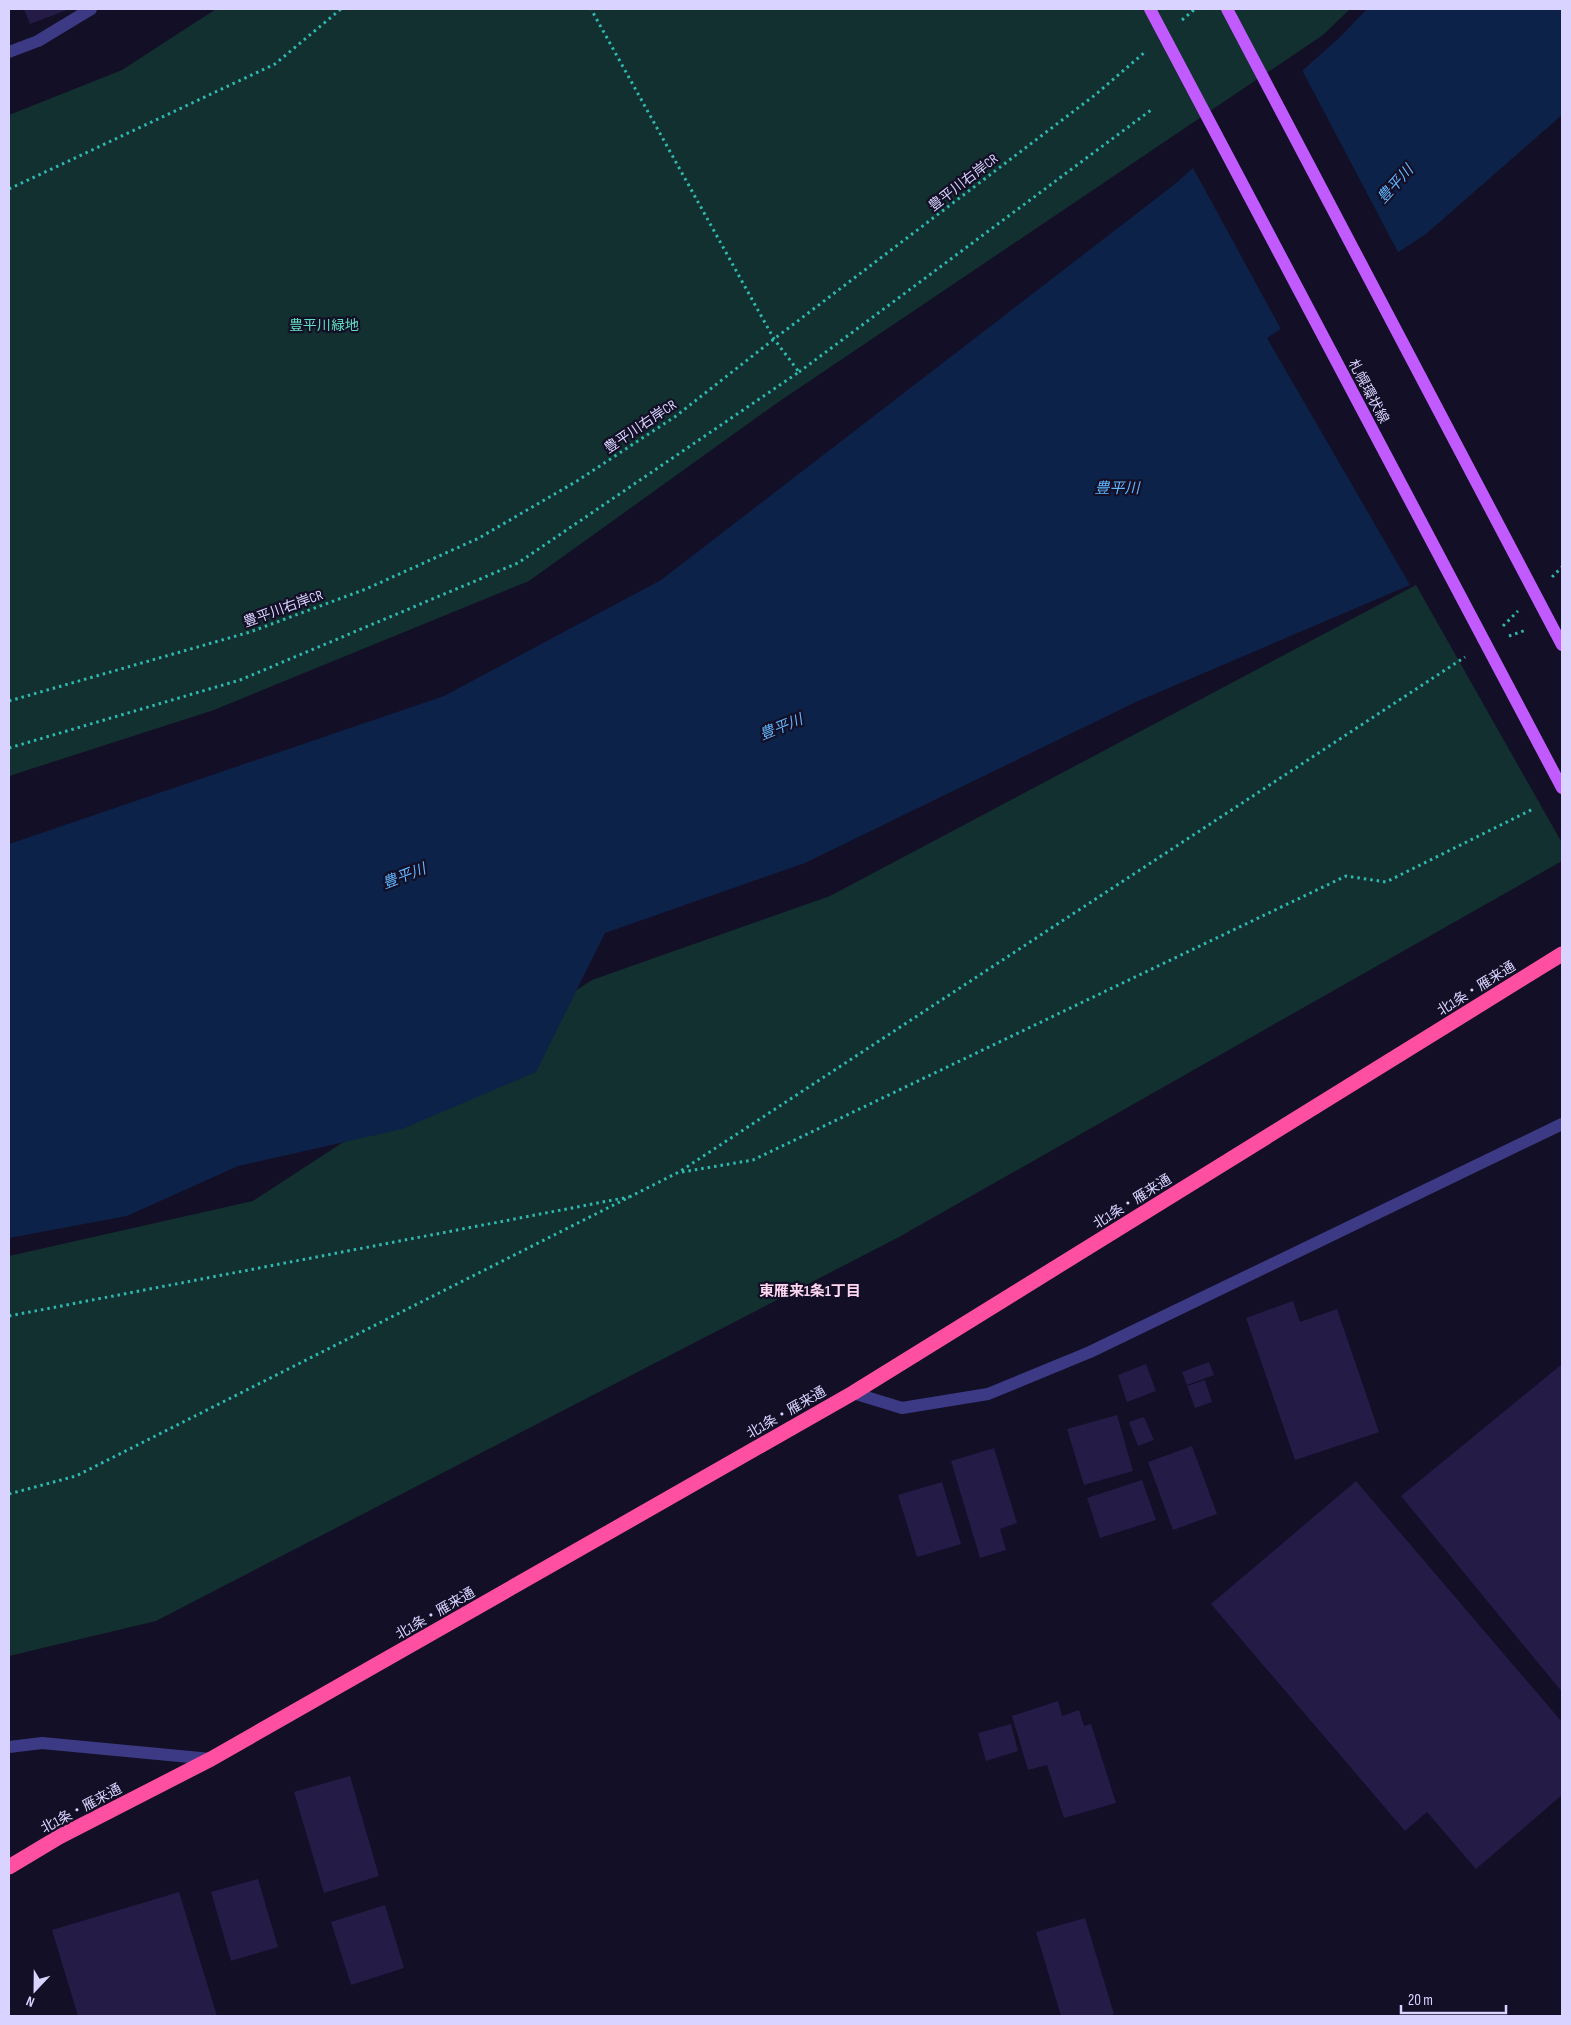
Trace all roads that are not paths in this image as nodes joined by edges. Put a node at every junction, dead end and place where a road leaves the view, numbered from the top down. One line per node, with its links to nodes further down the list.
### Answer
1 (91, 9): 4 (street)
2 (1150, 9): 6 (main road, 札幌環状線)
3 (1228, 9): 5 (main road)
4 (9, 52)
5 (1562, 645)
6 (1561, 785)
7 (1562, 954): 9 (highway, 北1条・雁来通)
8 (1562, 1124): 9 (street)
9 (853, 1393): 11 (highway, 北1条・雁来通)
10 (9, 1747): 11 (street)
11 (211, 1759): 12 (highway, 北1条・雁来通)
12 (9, 1867)

